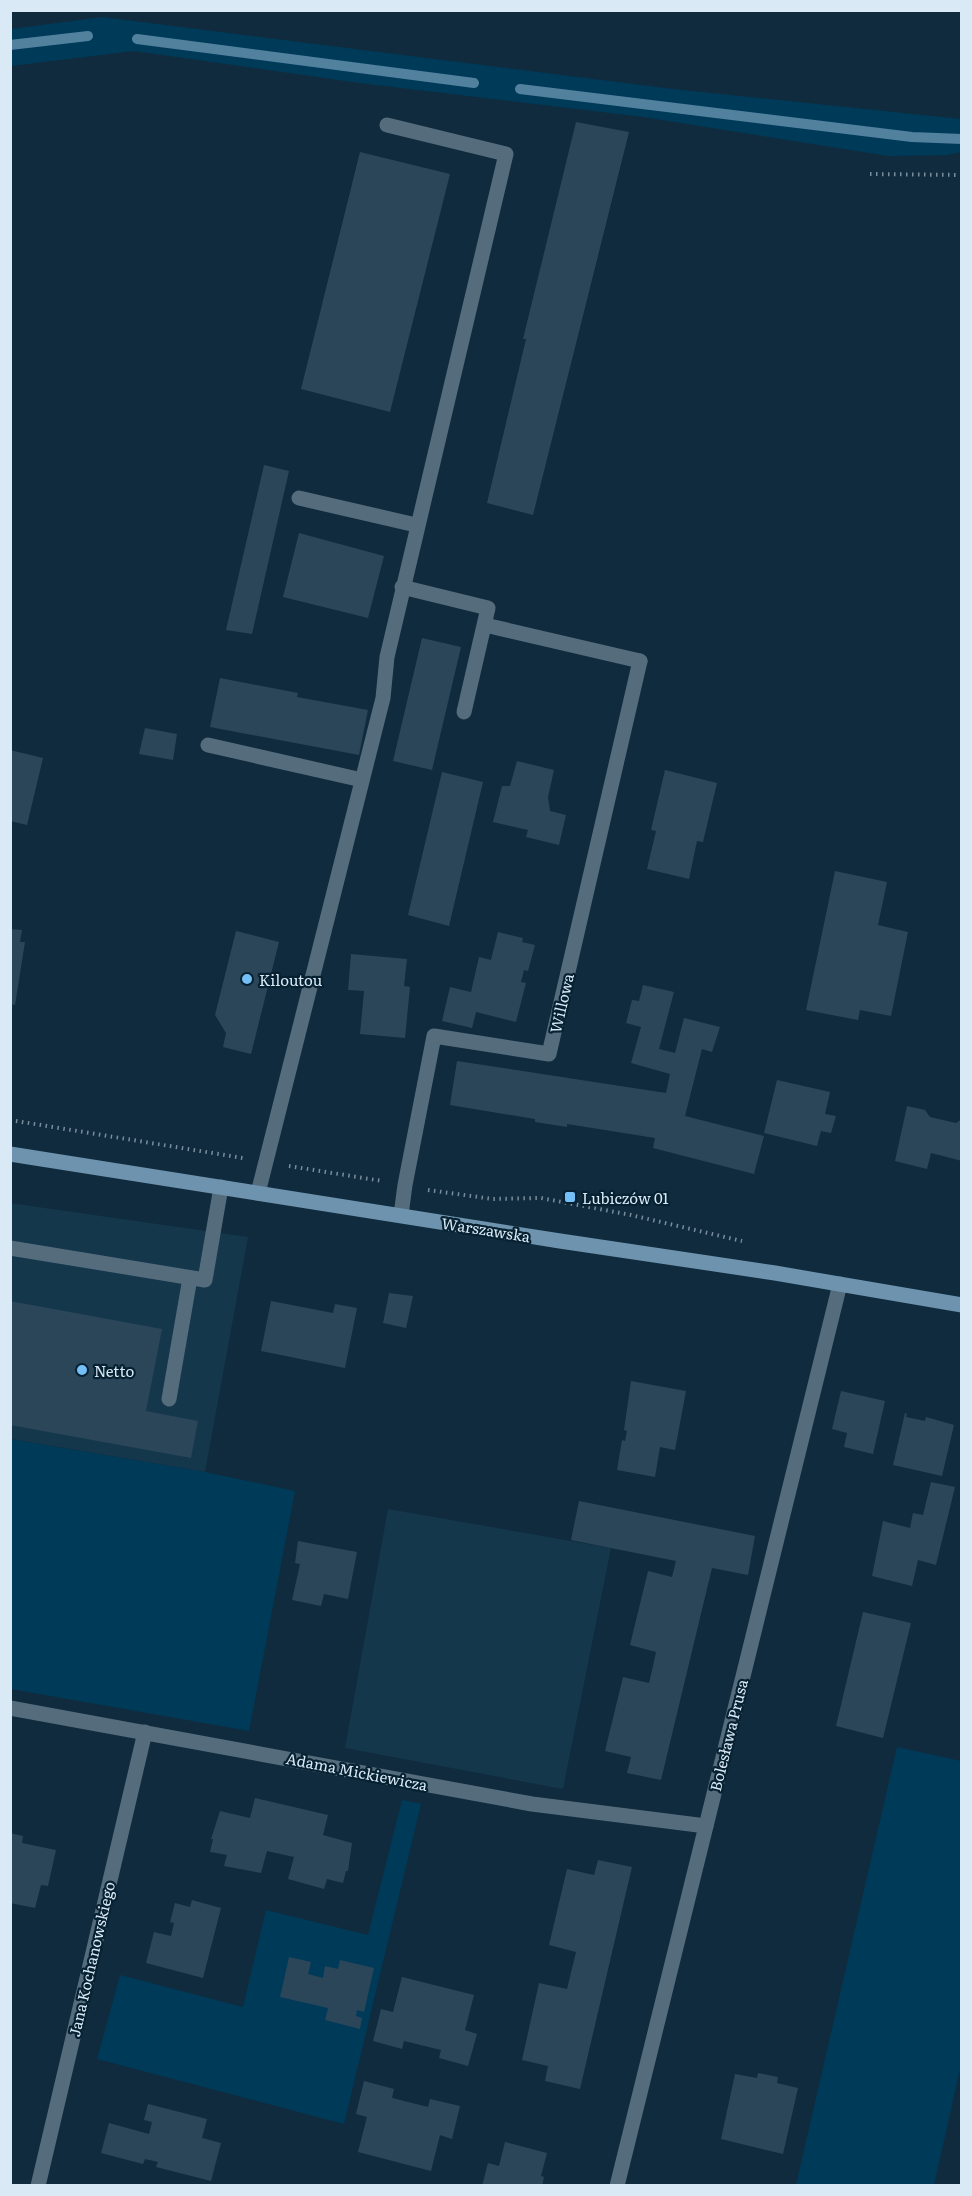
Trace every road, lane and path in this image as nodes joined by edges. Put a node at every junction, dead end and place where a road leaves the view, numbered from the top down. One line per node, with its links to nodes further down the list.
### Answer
1 (387, 125): 5 (street)
2 (870, 174): 3 (path)
3 (962, 175)
4 (299, 498): 5 (street)
5 (416, 525): 6 (street)
6 (402, 587): 7 (street); 10 (street)
7 (485, 625): 8 (street); 14 (street, Willowa)
8 (464, 712)
9 (208, 745): 10 (street)
10 (362, 780): 13 (street)
11 (10, 1120): 13 (path)
12 (10, 1154): 15 (main road, Warszawska)
13 (266, 1162): 14 (path); 16 (street)
14 (405, 1185): 17 (street, Willowa); 18 (path)
15 (221, 1187): 16 (main road, Warszawska); 20 (street)
16 (258, 1193): 17 (main road, Warszawska)
17 (401, 1215): 21 (main road, Warszawska)
18 (744, 1242)
19 (10, 1248): 20 (street)
20 (190, 1278): 23 (street)
21 (840, 1284): 22 (main road, Warszawska); 26 (street, Bolesława Prusa)
22 (962, 1305)
23 (169, 1399)
24 (10, 1708): 25 (street, Adama Mickiewicza)
25 (145, 1732): 26 (street, Adama Mickiewicza); 27 (street, Jana Kochanowskiego)
26 (706, 1826): 28 (street, Bolesława Prusa)
27 (38, 2186)
28 (617, 2186)

